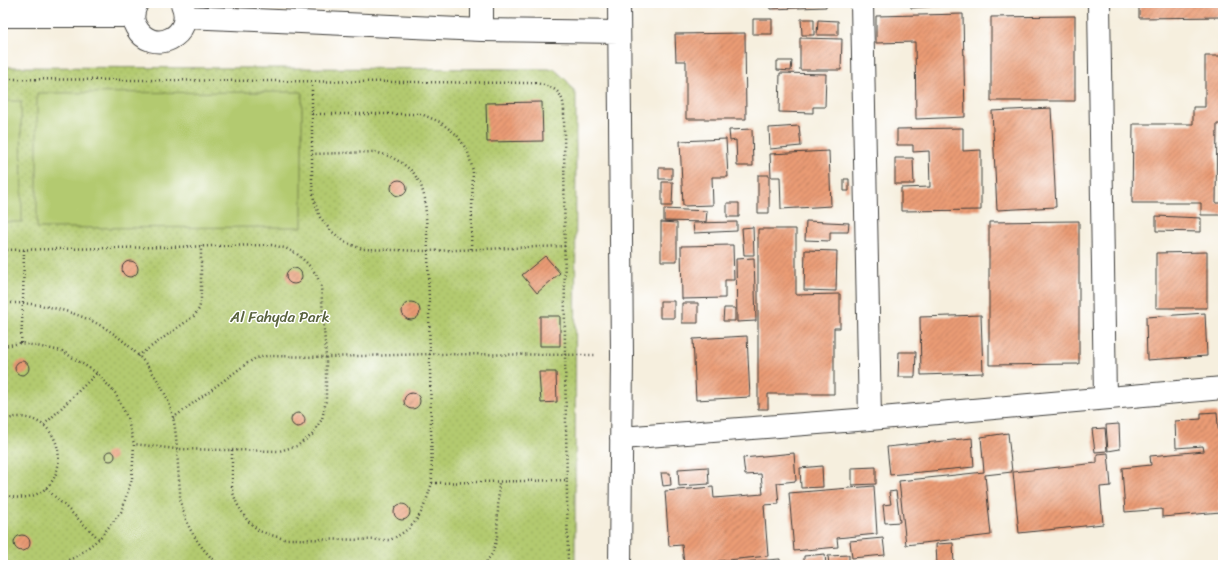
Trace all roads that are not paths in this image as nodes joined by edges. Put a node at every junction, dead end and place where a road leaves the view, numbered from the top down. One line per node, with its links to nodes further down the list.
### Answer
1 (482, 3): 8 (street)
2 (619, 3): 9 (street)
3 (862, 3): 12 (street)
4 (1099, 3): 11 (street)
5 (135, 10): 6 (street); 7 (street)
6 (183, 10): 8 (street)
7 (3, 16)
8 (482, 30): 9 (street)
9 (619, 32): 13 (street)
10 (1223, 388): 11 (street)
11 (1105, 398): 12 (street)
12 (870, 419): 13 (street)
13 (621, 438): 14 (street)
14 (620, 565)

